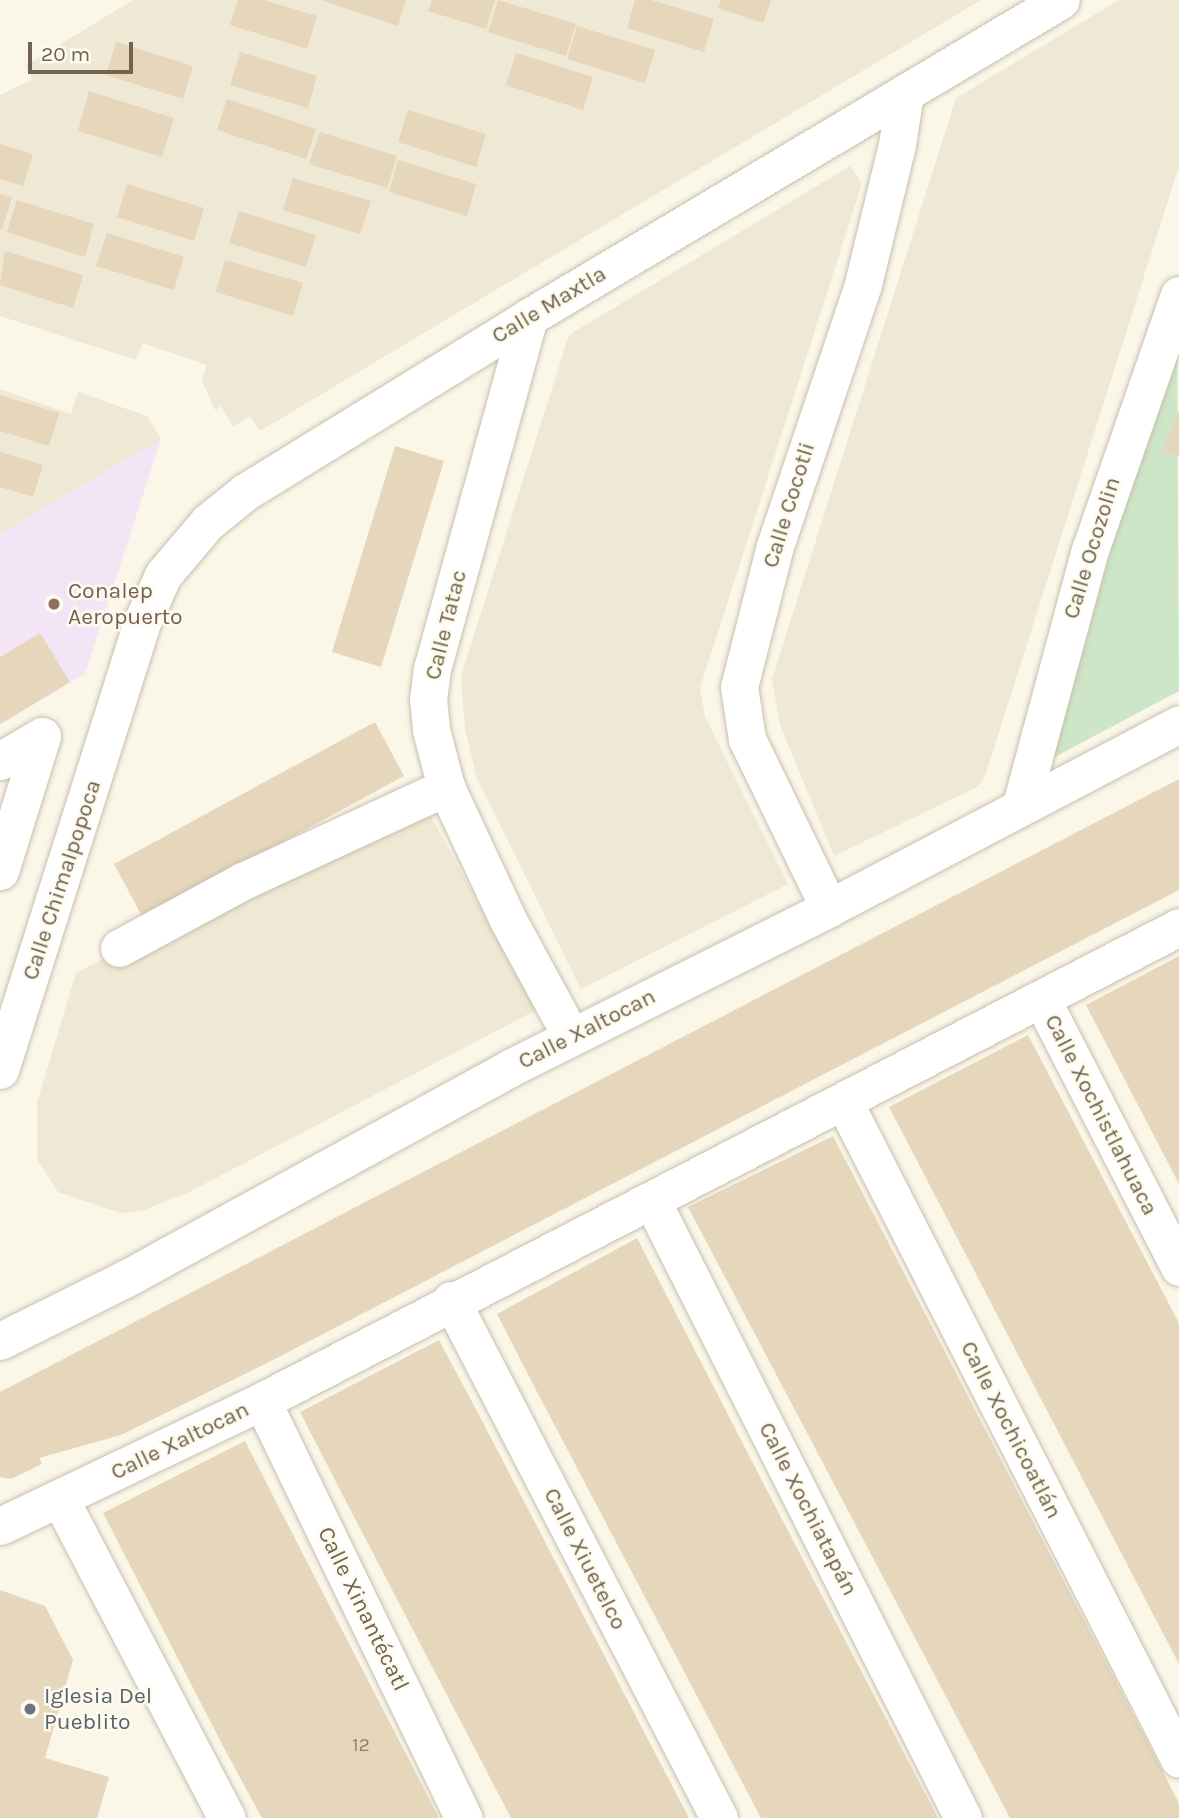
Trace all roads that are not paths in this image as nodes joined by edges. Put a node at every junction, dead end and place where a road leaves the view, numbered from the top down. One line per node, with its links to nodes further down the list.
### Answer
1 (1061, 0): 2 (street, Calle Maxtla)
2 (905, 93): 4 (street, Calle Maxtla); 11 (street, Calle Cocotli)
3 (1178, 299): 9 (street, Calle Ocozolin)
4 (529, 317): 5 (street, Calle Maxtla); 8 (street, Calle Tatac)
5 (123, 690): 16 (street, Calle Chimalpopoca)
6 (1179, 724): 9 (street, Calle Xaltocan)
7 (0, 761): 10 (street)
8 (446, 787): 13 (street); 15 (street, Calle Tatac)
9 (1021, 805): 11 (street, Calle Xaltocan)
10 (0, 872)
11 (829, 908): 15 (street, Calle Xaltocan)
12 (1179, 927): 14 (street, Calle Xaltocan)
13 (119, 948)
14 (1042, 1000): 17 (street, Calle Xaltocan); 19 (street, Calle Xochistlahuaca)
15 (571, 1037): 21 (street, Calle Xaltocan)
16 (0, 1070)
17 (844, 1102): 18 (street, Calle Xaltocan); 25 (street, Calle Xochicoatlán)
18 (652, 1201): 20 (street, Calle Xaltocan); 29 (street, Calle Xochiatapán)
19 (1179, 1267)
20 (451, 1300): 22 (street, Calle Xaltocan); 28 (street, Calle Xiuetelco)
21 (0, 1341)
22 (262, 1401): 23 (street, Calle Xaltocan); 27 (street, Calle Xinantécatl)
23 (60, 1499): 24 (street, Calle Xaltocan); 26 (street)
24 (8, 1515)
25 (1179, 1759)
26 (228, 1818)
27 (464, 1818)
28 (719, 1818)
29 (963, 1818)

